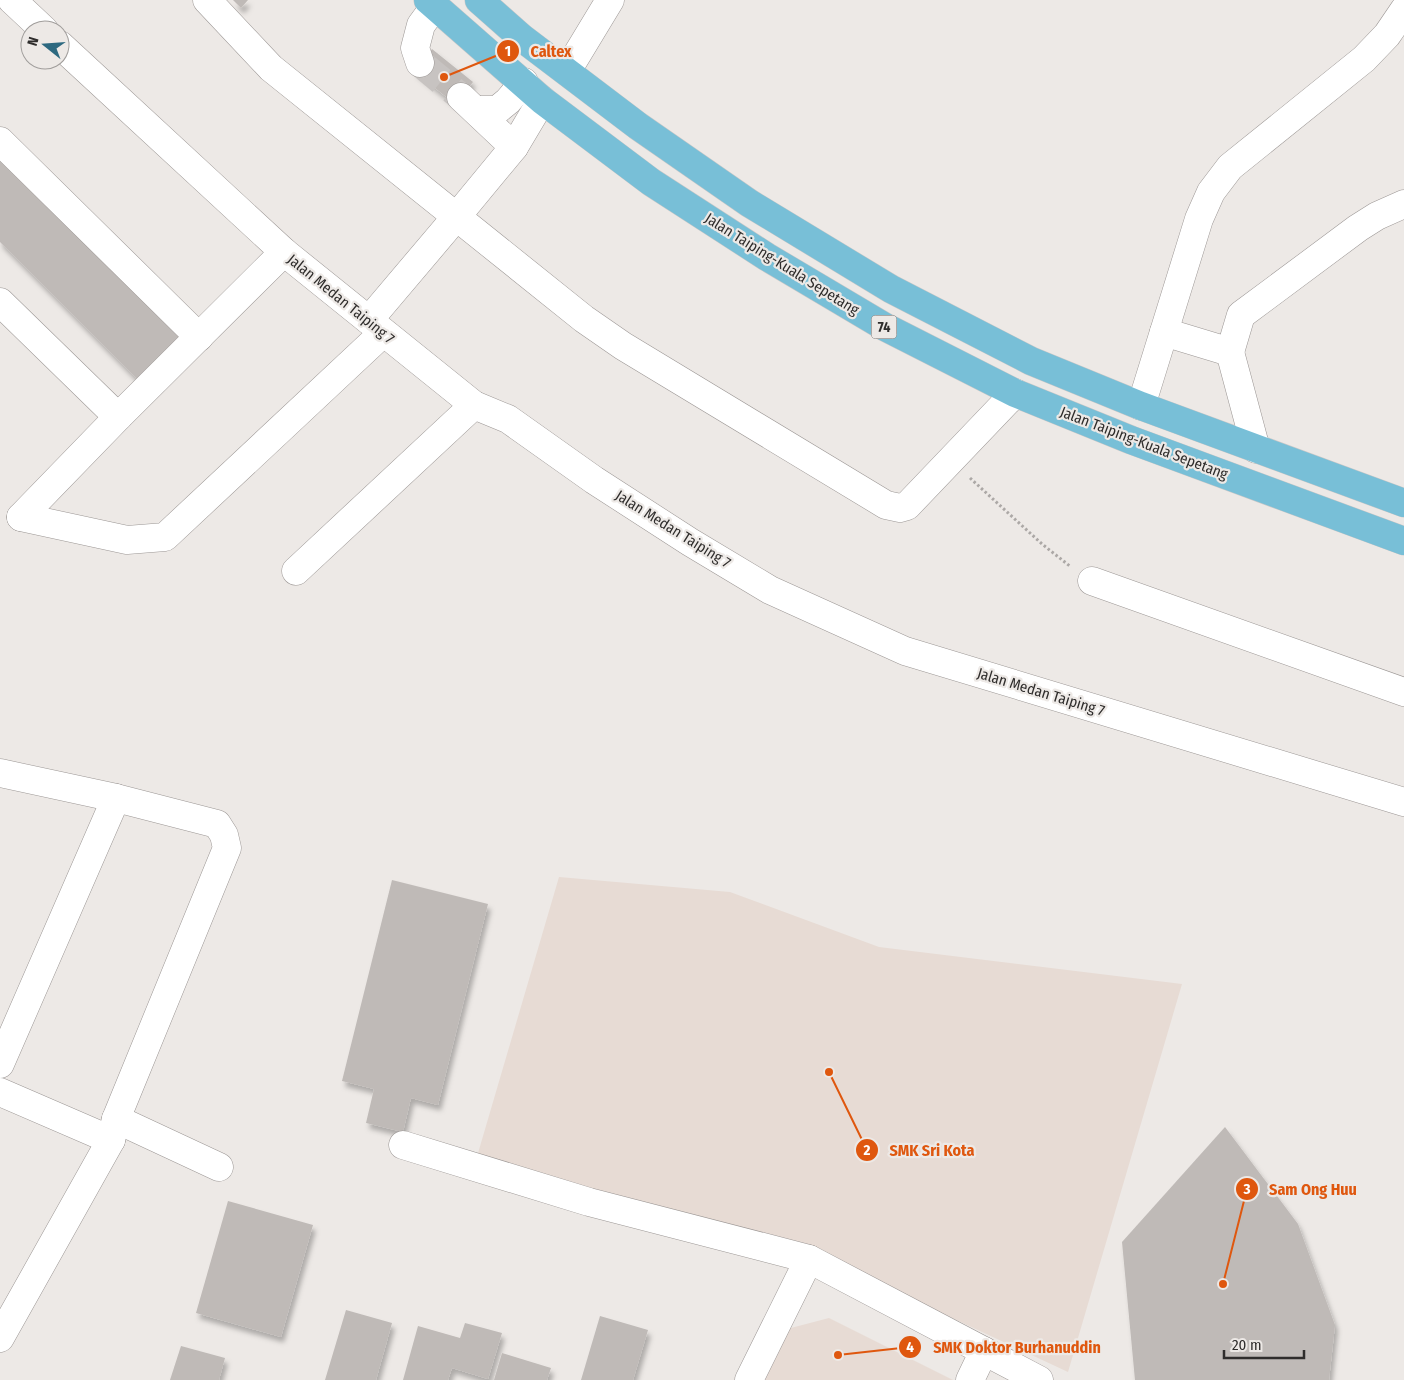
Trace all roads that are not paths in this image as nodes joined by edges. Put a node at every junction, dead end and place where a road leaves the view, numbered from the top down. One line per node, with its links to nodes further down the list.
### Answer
1 (12, 0): 7 (street)
2 (207, 0): 15 (street)
3 (479, 0): 10 (main road, 74)
4 (610, 0): 10 (street)
5 (432, 3): 9 (street); 11 (main road, Jalan Taiping-Kuala Sepetang / 74)
6 (1404, 10): 19 (street)
7 (33, 20)
8 (70, 54): 16 (street, Jalan Medan Taiping 7)
9 (420, 63)
10 (567, 71): 24 (main road, 74)
11 (533, 91): 13 (street); 13 (street); 22 (main road, Jalan Taiping-Kuala Sepetang / 74)
12 (0, 141): 20 (street)
13 (514, 147): 15 (street)
14 (1404, 204): 21 (street)
15 (458, 216): 18 (street); 22 (street)
16 (284, 252): 18 (street, Jalan Medan Taiping 7); 20 (street)
17 (0, 302): 25 (street)
18 (376, 327): 23 (street, Jalan Medan Taiping 7); 25 (street)
19 (1164, 332): 21 (street); 24 (street)
20 (199, 337): 25 (street)
21 (1230, 352): 26 (street)
22 (1015, 393): 28 (main road, Jalan Taiping-Kuala Sepetang / 74)
23 (474, 405): 29 (street); 34 (street, Jalan Medan Taiping 7)
24 (1142, 406): 26 (main road, 74)
25 (118, 417)
26 (1256, 449): 27 (main road, 74)
27 (1404, 503)
28 (1404, 541)
29 (296, 571)
30 (1092, 581): 31 (street)
31 (1404, 692)
32 (0, 773): 33 (street)
33 (116, 798): 35 (street); 37 (street)
34 (1404, 802)
35 (0, 1064)
36 (0, 1092): 37 (street)
37 (114, 1130): 39 (street); 41 (street)
38 (403, 1145): 40 (street)
39 (218, 1167)
40 (809, 1259): 42 (street); 43 (street)
41 (0, 1338)
42 (984, 1351): 44 (street); 45 (street)
43 (749, 1380)
44 (970, 1380)
45 (1039, 1380)

